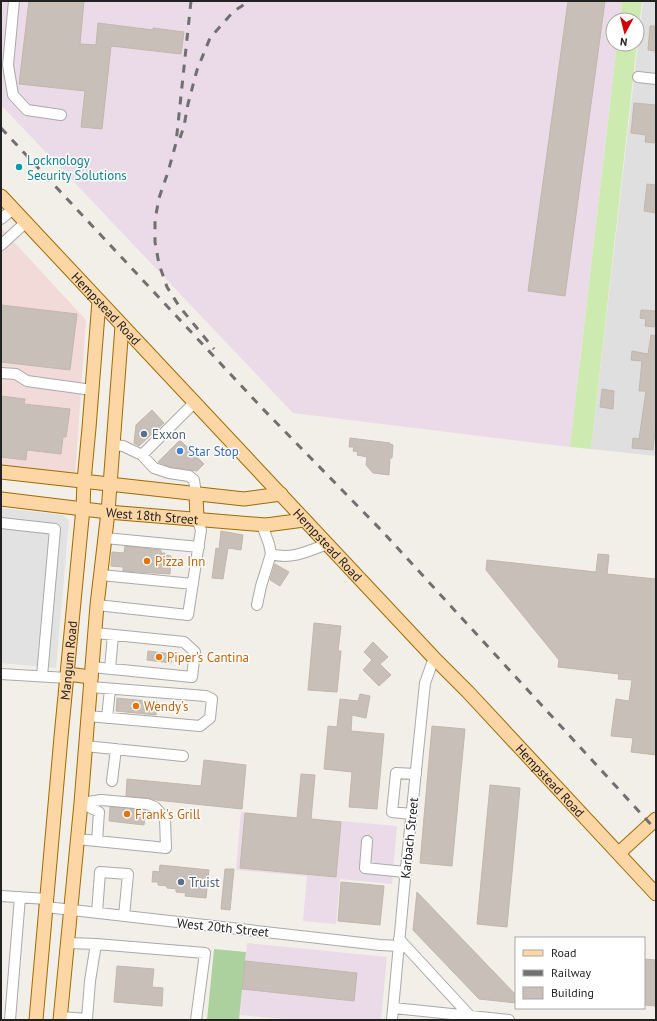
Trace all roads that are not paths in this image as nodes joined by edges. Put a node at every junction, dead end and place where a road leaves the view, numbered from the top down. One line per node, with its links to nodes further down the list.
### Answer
1 (14, 1): 4 (street)
2 (638, 77): 3 (street)
3 (656, 79)
4 (60, 115)
5 (1, 196): 6 (main road, Hempstead Road)
6 (12, 208): 7 (street); 8 (main road, Hempstead Road)
7 (1, 219)
8 (26, 223): 9 (street); 10 (main road, Hempstead Road)
9 (1, 245)
10 (99, 301): 11 (main road, Hempstead Road); 13 (main road, Mangum Road)
11 (122, 326): 14 (main road, Hempstead Road); 15 (main road, Mangum Road)
12 (1, 373): 13 (street)
13 (92, 390): 18 (main road, Mangum Road)
14 (194, 403): 16 (street); 21 (main road, Hempstead Road)
15 (113, 445): 16 (street); 19 (main road, Mangum Road)
16 (142, 455): 20 (street)
17 (1, 472): 18 (main road, West 18th Street)
18 (84, 481): 19 (main road, West 18th Street); 23 (main road, Mangum Road)
19 (110, 484): 20 (main road, West 18th Street); 24 (main road, Mangum Road)
20 (196, 494): 21 (main road, West 18th Street); 25 (main road)
21 (280, 494): 26 (main road, Hempstead Road)
22 (1, 499): 23 (main road, West 18th Street)
23 (83, 508): 24 (main road, West 18th Street); 43 (main road, Mangum Road)
24 (108, 512): 25 (main road, West 18th Street); 29 (main road, Mangum Road)
25 (197, 519): 28 (main road, West 18th Street); 31 (street)
26 (304, 520): 28 (main road, West 18th Street); 30 (main road, Hempstead Road)
27 (1, 523): 42 (street)
28 (262, 525): 32 (street)
29 (105, 538): 31 (street); 33 (main road, Mangum Road)
30 (327, 544): 32 (street); 39 (main road, Hempstead Road)
31 (198, 547): 34 (street)
32 (271, 554): 36 (street)
33 (101, 575): 34 (street); 35 (main road, Mangum Road)
34 (193, 584): 35 (street)
35 (97, 605): 37 (main road, Mangum Road)
36 (257, 605)
37 (95, 633): 38 (street); 44 (main road, Mangum Road)
38 (113, 635): 40 (street); 40 (street)
39 (434, 658): 51 (street, Karbach Street); 59 (main road, Hempstead Road)
40 (110, 669): 44 (street)
41 (1, 674): 42 (street)
42 (42, 676): 43 (street)
43 (67, 676): 44 (main road); 64 (main road, Mangum Road)
44 (91, 677): 45 (street); 46 (main road, Mangum Road)
45 (110, 689): 47 (street); 47 (street)
46 (88, 716): 47 (street); 48 (main road, Mangum Road)
47 (107, 718)
48 (85, 746): 49 (street); 53 (main road, Mangum Road)
49 (116, 748): 50 (street); 52 (street)
50 (183, 756)
51 (416, 774): 54 (street, Karbach Street); 54 (street)
52 (112, 780)
53 (81, 804): 56 (main road, Mangum Road); 57 (street); 57 (street)
54 (411, 814): 60 (street, Karbach Street)
55 (656, 819): 59 (main road)
56 (77, 839): 57 (street); 65 (main road, Mangum Road)
57 (97, 841)
58 (366, 841): 60 (street)
59 (619, 853): 61 (main road, Hempstead Road)
60 (405, 872): 68 (street, Karbach Street)
61 (656, 894)
62 (1, 896): 63 (street, West 20th Street)
63 (20, 897): 64 (street, West 20th Street); 75 (street)
64 (46, 903): 65 (street, West 20th Street); 76 (main road, Mangum Road)
65 (71, 910): 66 (street, West 20th Street); 69 (main road, Mangum Road)
66 (97, 913): 67 (street, West 20th Street); 67 (street)
67 (124, 916): 68 (street, West 20th Street)
68 (399, 942): 71 (street, Karbach Street); 72 (street)
69 (68, 943): 70 (street); 73 (main road, Mangum Road)
70 (96, 944): 74 (street); 77 (street)
71 (394, 1008): 72 (street); 78 (street, Karbach Street)
72 (470, 1016): 79 (street)
73 (61, 1018): 74 (street)
74 (90, 1019)
75 (10, 1020)
76 (36, 1020)
77 (196, 1020)
78 (392, 1020)
79 (509, 1020)

